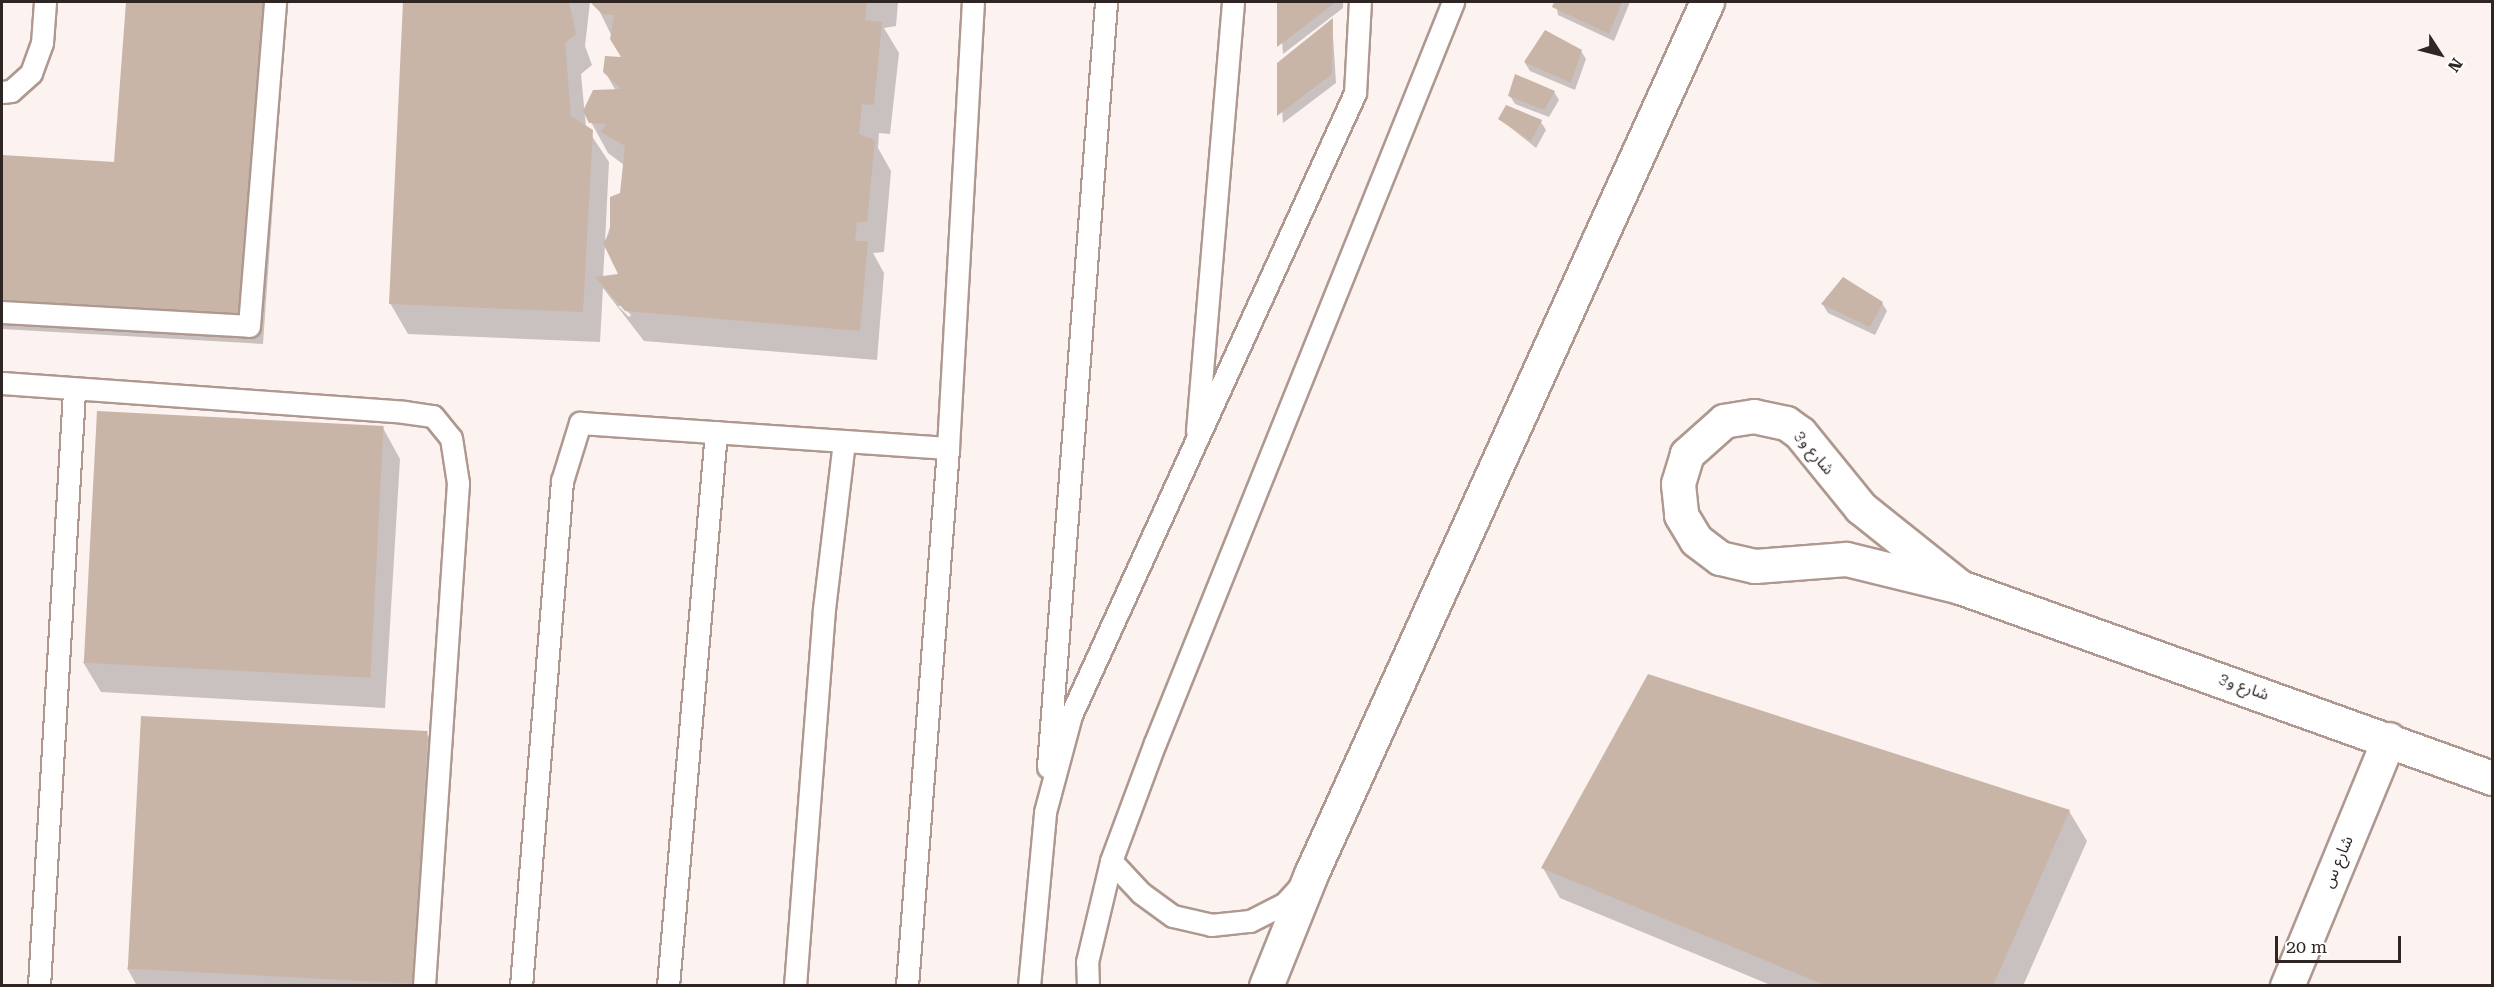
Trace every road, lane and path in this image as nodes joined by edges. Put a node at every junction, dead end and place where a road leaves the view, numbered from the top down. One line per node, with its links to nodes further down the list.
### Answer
1 (45, 2): 9 (lane)
2 (275, 2): 10 (lane)
3 (973, 2): 15 (lane)
4 (1106, 2): 20 (lane)
5 (1233, 2): 16 (lane)
6 (1360, 2): 16 (lane)
7 (1453, 2): 21 (lane)
8 (1707, 2): 22 (street)
9 (2, 92)
10 (2, 312)
11 (2, 384): 12 (lane)
12 (74, 391): 23 (lane); 24 (lane)
13 (716, 432): 14 (lane); 25 (lane); 26 (lane)
14 (844, 441): 15 (lane); 27 (lane)
15 (948, 448): 28 (lane)
16 (1195, 449): 20 (lane)
17 (1960, 587): 17 (street, شارع و3); 18 (street, شارع و3)
18 (2389, 739): 19 (street, شارع و3); 32 (street, شارع س)
19 (2493, 778)
20 (1045, 812): 29 (lane)
21 (1111, 861): 22 (lane); 30 (lane)
22 (1311, 874): 31 (street)
23 (39, 986)
24 (424, 986)
25 (521, 986)
26 (668, 986)
27 (795, 986)
28 (907, 986)
29 (1029, 986)
30 (1088, 986)
31 (1266, 986)
32 (2287, 986)

